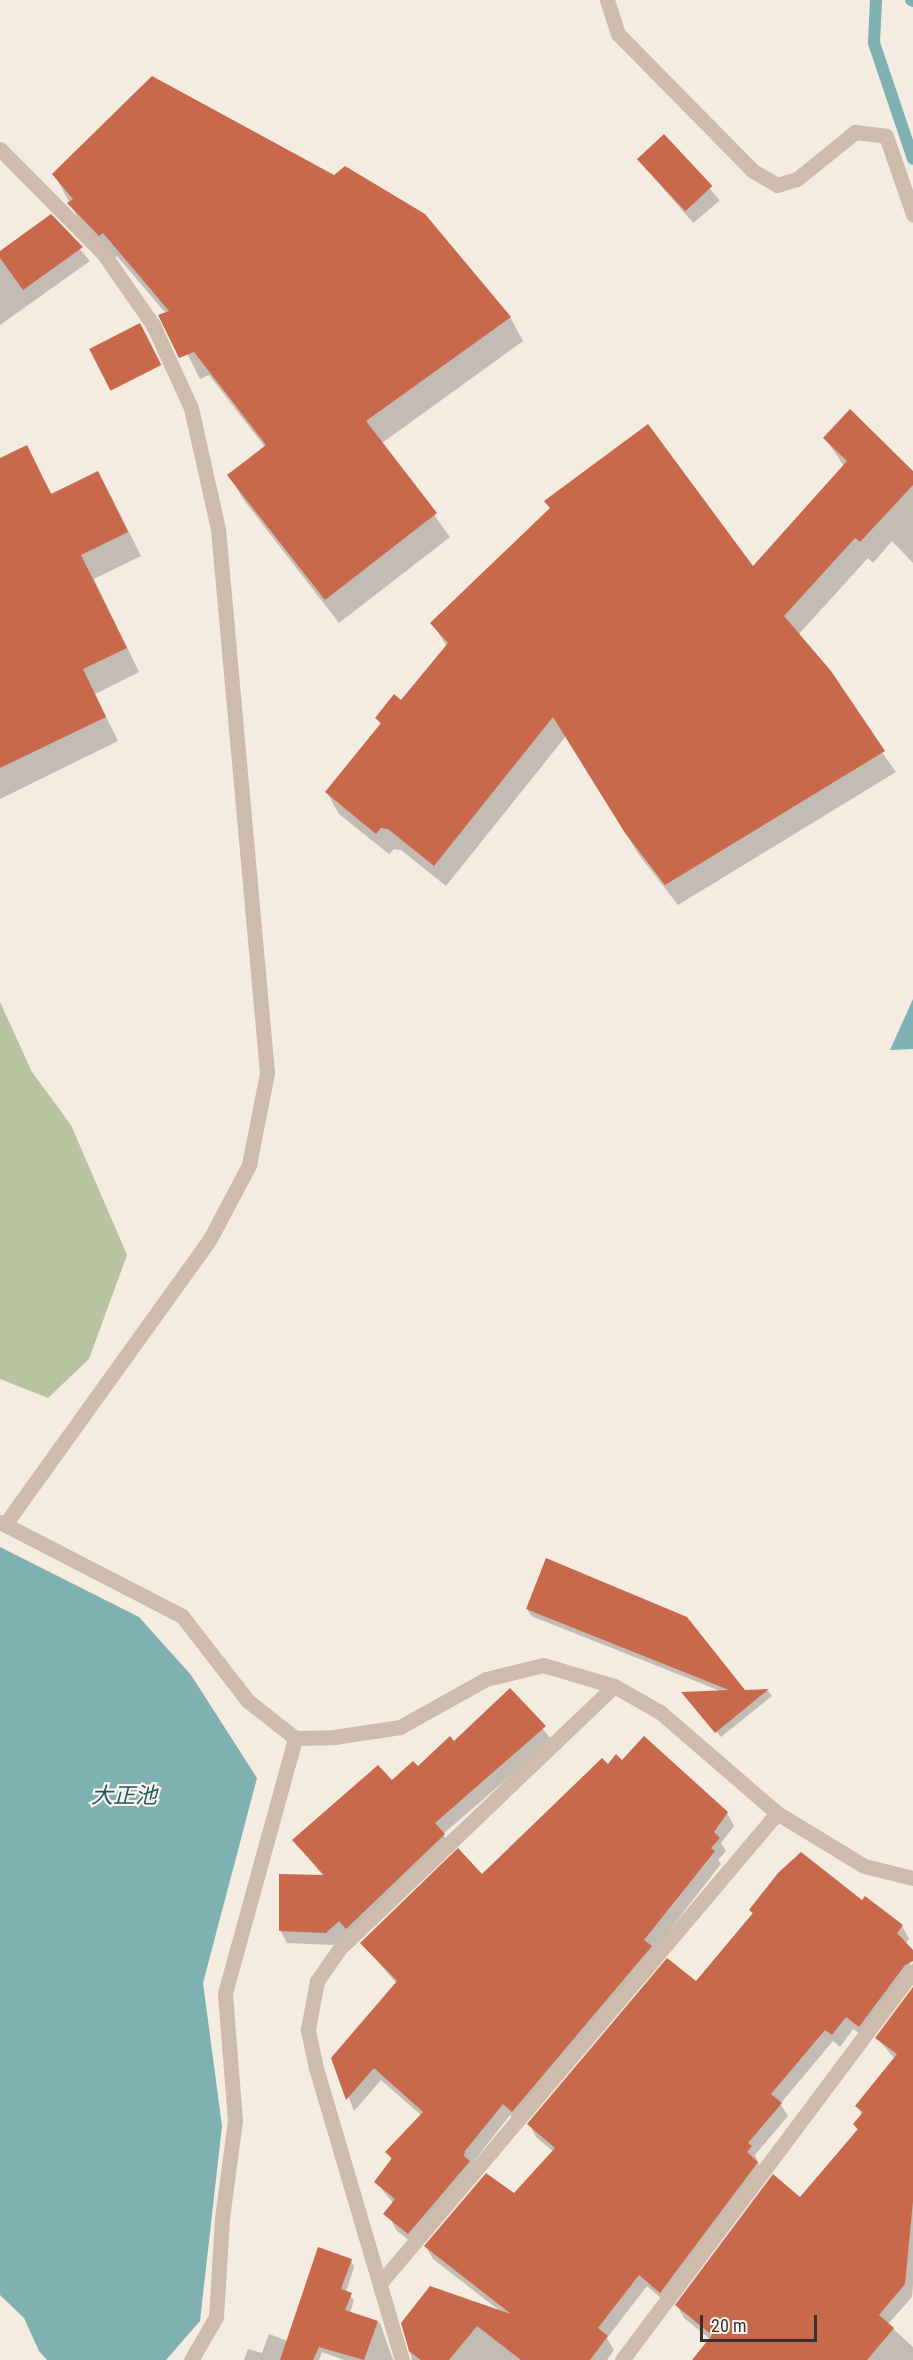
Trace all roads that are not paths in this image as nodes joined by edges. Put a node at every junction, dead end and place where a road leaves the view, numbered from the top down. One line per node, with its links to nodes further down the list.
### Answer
1 (607, 0): 3 (street)
2 (0, 149): 4 (street)
3 (913, 214)
4 (2, 1523): 6 (street)
5 (614, 1686): 6 (street); 7 (street); 10 (street)
6 (295, 1738): 11 (street)
7 (777, 1813): 8 (street); 10 (street)
8 (913, 1878)
9 (913, 1971): 13 (street)
10 (381, 2282): 12 (street)
11 (191, 2360)
12 (402, 2360)
13 (622, 2360)

